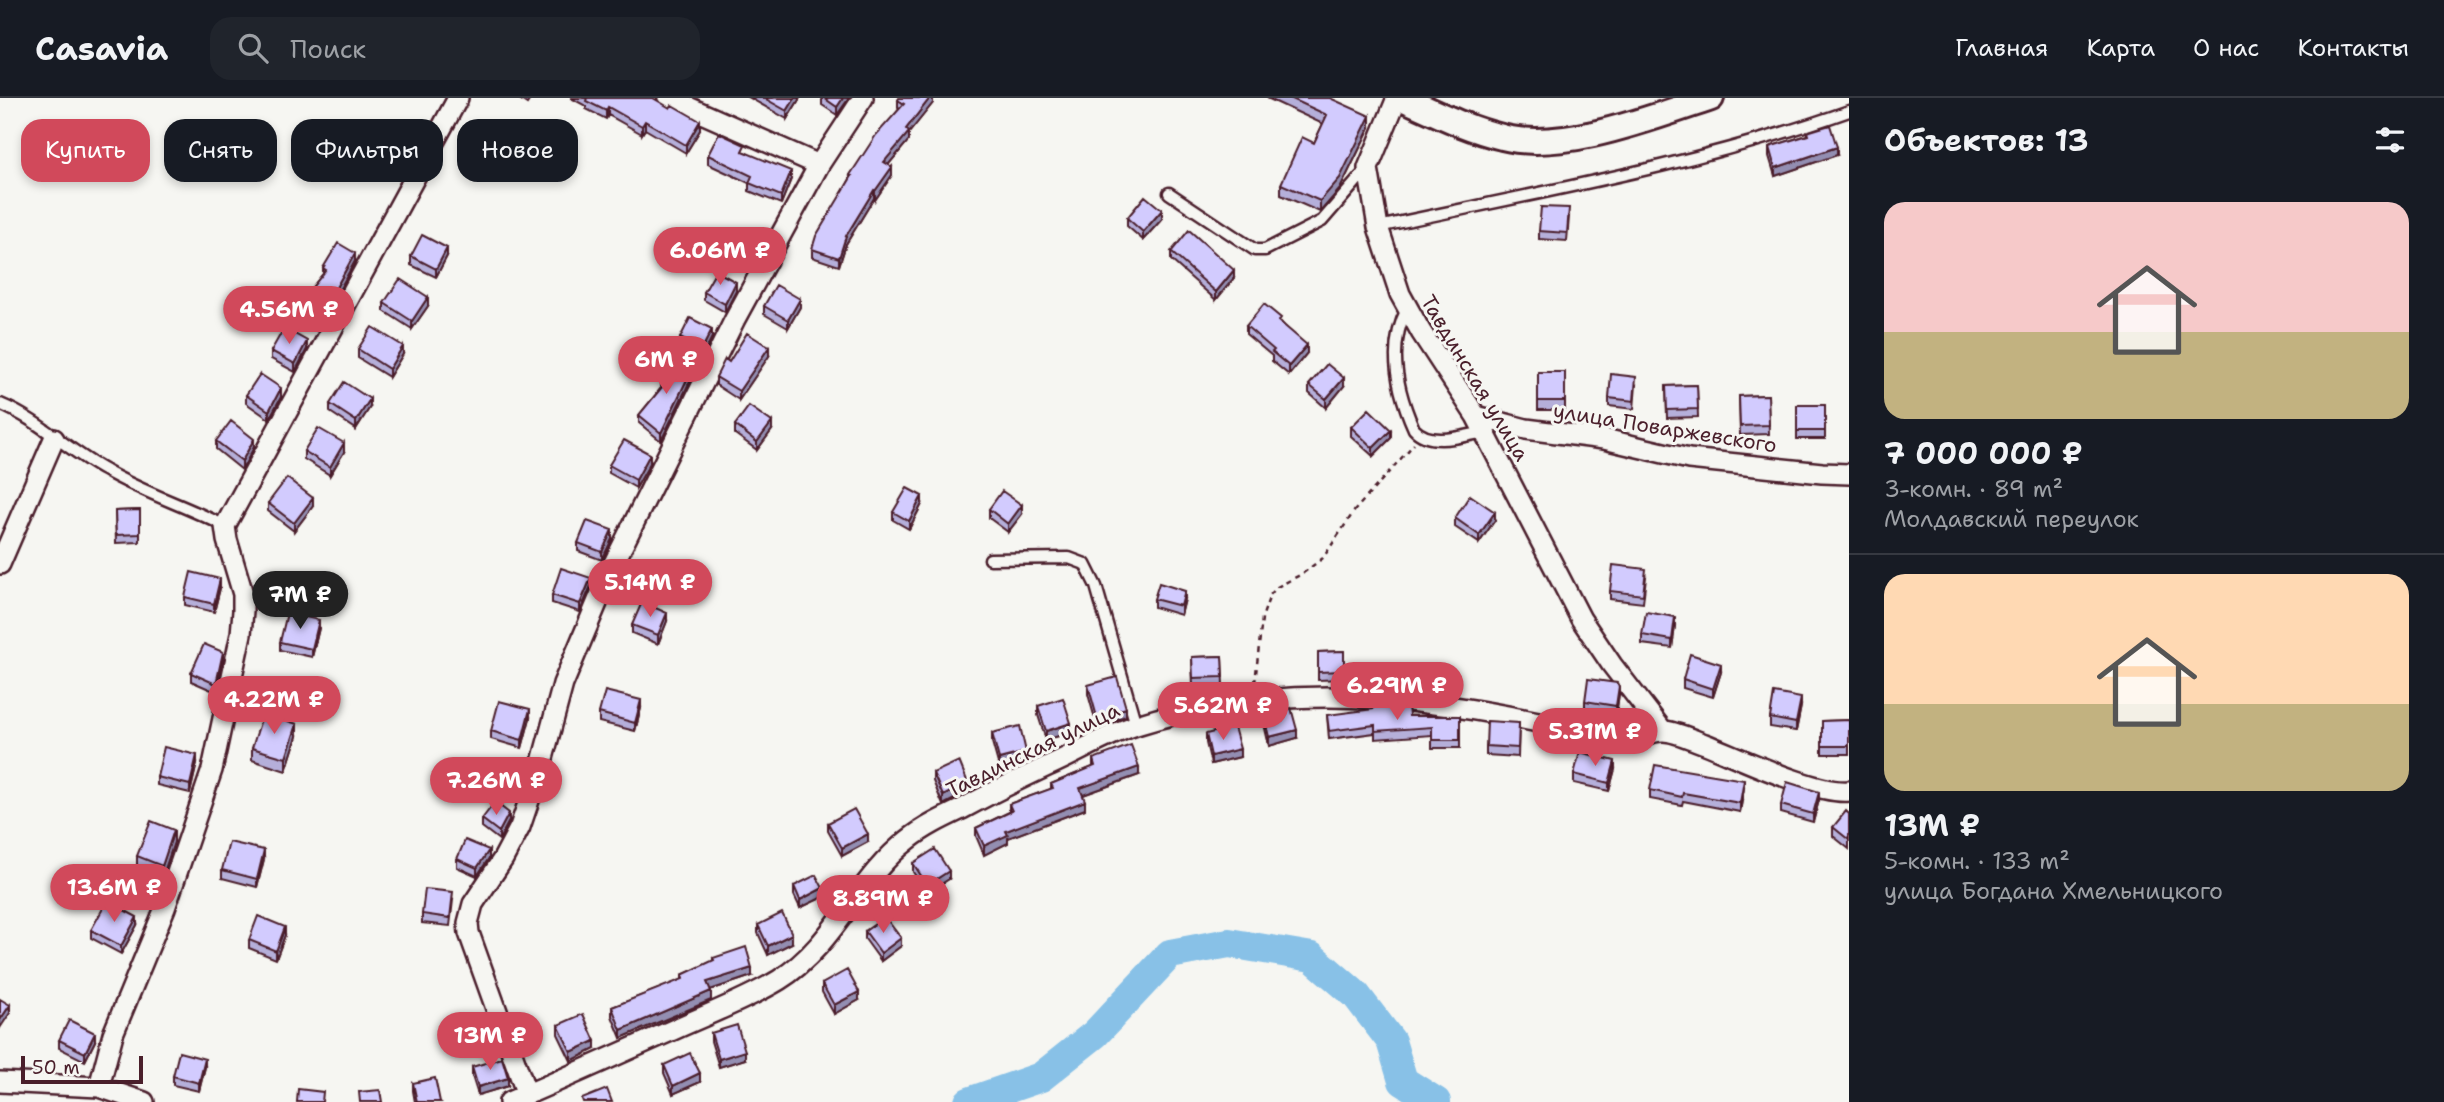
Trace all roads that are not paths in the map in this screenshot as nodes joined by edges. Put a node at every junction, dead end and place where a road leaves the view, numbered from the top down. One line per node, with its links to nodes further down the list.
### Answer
1 (458, 98): 16 (street)
2 (668, 98): 7 (street)
3 (863, 98): 7 (street)
4 (1399, 98): 5 (street); 8 (street)
5 (1712, 98)
6 (1849, 111): 10 (lane)
7 (819, 164): 24 (street)
8 (1368, 168): 9 (lane); 10 (street, Тавдинская улица)
9 (1169, 193)
10 (1378, 227): 11 (street, Тавдинская улица)
11 (1407, 308): 13 (street, Тавдинская улица); 13 (lane)
12 (0, 404): 14 (lane)
13 (1480, 424): 15 (street, улица Поваржевского); 20 (street, Тавдинская улица)
14 (54, 439): 16 (lane); 18 (street)
15 (1849, 474)
16 (225, 526): 23 (street)
17 (989, 559): 19 (lane)
18 (0, 564)
19 (1136, 725): 20 (street, Тавдинская улица); 24 (street, Тавдинская улица)
20 (1663, 731): 21 (street)
21 (1846, 795)
22 (0, 1082): 23 (street)
23 (99, 1087): 25 (street)
24 (518, 1098)
25 (144, 1102)

